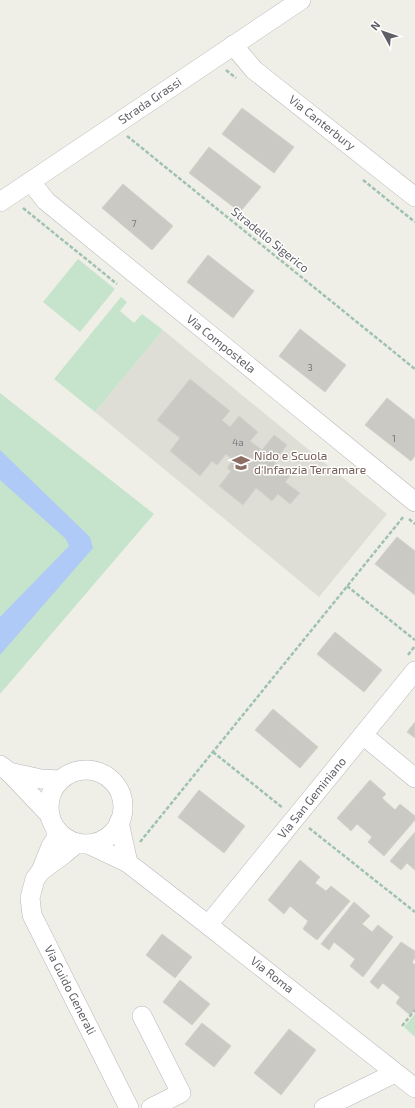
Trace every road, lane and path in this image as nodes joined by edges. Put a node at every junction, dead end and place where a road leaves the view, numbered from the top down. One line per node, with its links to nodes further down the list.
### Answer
1 (301, 0): 2 (street, Strada Grassi)
2 (233, 45): 5 (street, Strada Grassi); 8 (street, Via Canterbury)
3 (222, 66): 4 (path)
4 (240, 81)
5 (114, 126): 7 (street, Strada Grassi); 11 (path, Stradello Sigerico)
6 (358, 176): 10 (path)
7 (31, 182): 9 (street, Strada Grassi); 12 (street, Via Compostela)
8 (415, 198)
9 (0, 202)
10 (415, 222)
11 (415, 368)
12 (410, 509): 13 (path)
13 (347, 586): 14 (path); 18 (path)
14 (415, 640)
15 (415, 646): 16 (path)
16 (410, 664): 17 (street, Via San Geminiano)
17 (363, 736): 20 (street); 22 (street, Via San Geminiano)
18 (213, 752): 22 (path); 25 (path)
19 (4, 768): 21 (street, Via Roma); 23 (street, Via Roma)
20 (415, 778)
21 (60, 780): 23 (street); 24 (street)
22 (296, 818): 29 (path); 30 (street, Via San Geminiano)
23 (53, 822): 26 (street, Via Roma); 28 (street, Via Guido Generali)
24 (119, 822): 26 (street); 27 (street)
25 (140, 842)
26 (83, 843): 27 (street, Via Roma); 28 (street, Via Guido Generali)
27 (128, 863): 30 (street, Via Roma)
28 (41, 871): 36 (street, Via Guido Generali)
29 (415, 912)
30 (208, 925): 34 (street, Via Roma)
31 (415, 1010): 33 (path)
32 (142, 1016): 37 (street)
33 (402, 1026)
34 (395, 1073): 35 (street, Via Roma); 38 (street)
35 (415, 1088)
36 (129, 1108)
37 (151, 1108)
38 (324, 1108)

